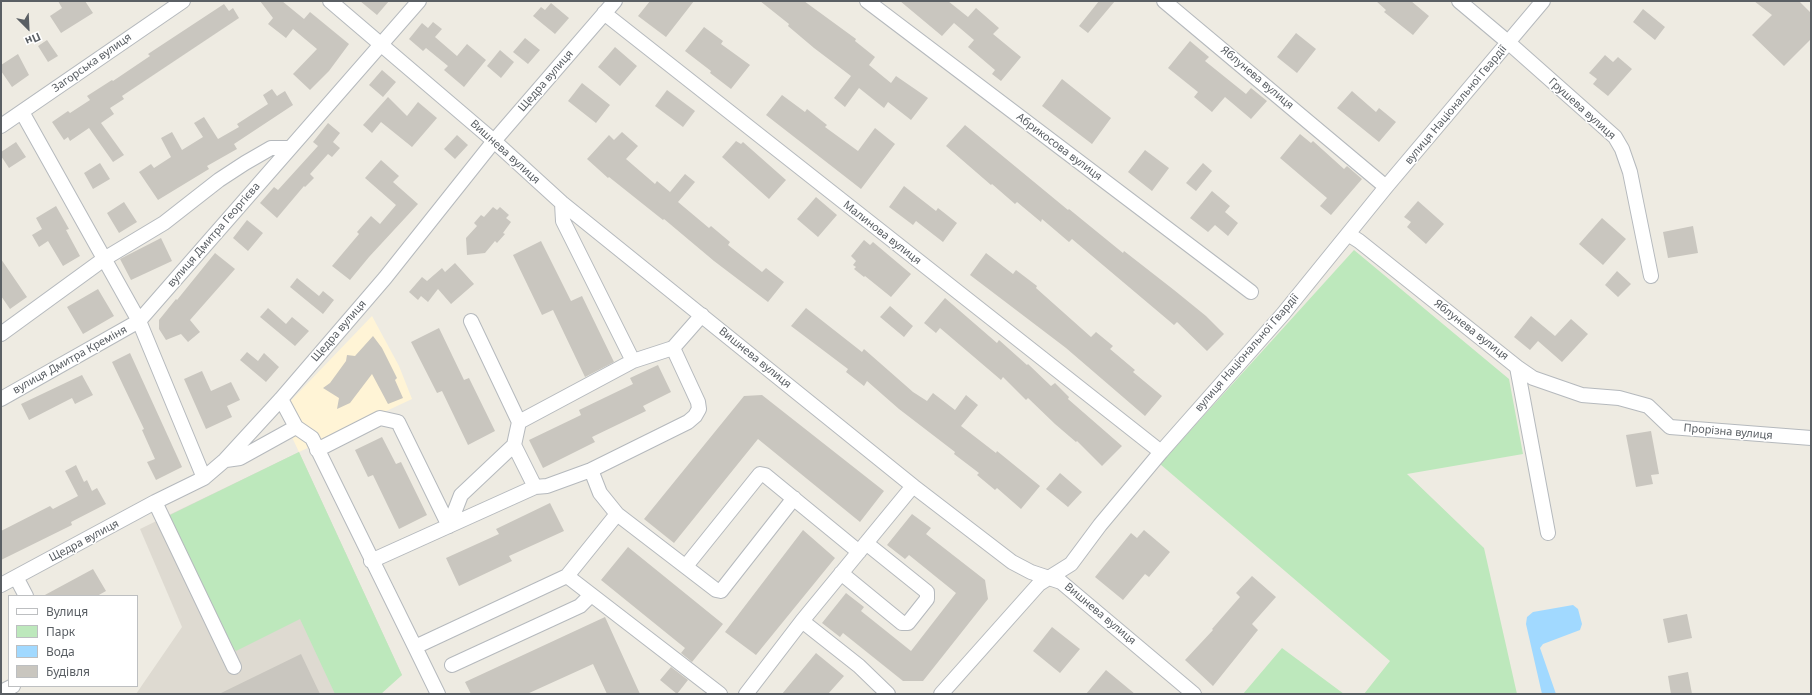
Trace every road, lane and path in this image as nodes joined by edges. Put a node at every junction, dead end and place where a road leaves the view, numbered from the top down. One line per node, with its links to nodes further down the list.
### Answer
1 (184, 1): 9 (street, Загорська вулиця)
2 (330, 1): 12 (street, Вишнева вулиця)
3 (419, 1): 12 (street, вулиця Дмитра Георгієва)
4 (614, 1): 10 (street, Щедра вулиця)
5 (867, 1): 22 (street, Абрикосова вулиця)
6 (1164, 1): 17 (street, Яблунева вулиця)
7 (1460, 1): 11 (street, Грушева вулиця)
8 (1544, 1): 11 (street, вулиця Національної Гвардії)
9 (168, 5): 13 (street, Загорська вулиця)
10 (604, 13): 15 (street, Щедра вулиця); 37 (street, Малинова вулиця)
11 (1509, 42): 17 (street, вулиця Національної Гвардії); 21 (street, Грушева вулиця)
12 (382, 45): 15 (street, Вишнева вулиця); 16 (street, вулиця Дмитра Георгієва)
13 (22, 112): 14 (street, Загорська вулиця); 20 (street)
14 (1, 126)
15 (494, 141): 18 (street, Вишнева вулиця); 31 (street, Щедра вулиця)
16 (289, 148): 20 (street); 24 (street, вулиця Дмитра Георгієва)
17 (1386, 187): 19 (street, вулиця Національної Гвардії)
18 (562, 203): 23 (street, Вишнева вулиця); 28 (street)
19 (1348, 234): 29 (street, Яблунева вулиця); 37 (street, вулиця Національної Гвардії)
20 (104, 259): 24 (street); 26 (street)
21 (1650, 276)
22 (1251, 292)
23 (702, 316): 27 (street); 41 (street, Вишнева вулиця)
24 (139, 321): 30 (street, вулиця Дмитра Креміня); 40 (street)
25 (471, 321): 32 (street)
26 (1, 334)
27 (673, 348): 28 (street); 39 (street)
28 (633, 361): 32 (street)
29 (1517, 366): 34 (street, Прорізна вулиця); 47 (street, Яблунева вулиця)
30 (1, 399)
31 (281, 399): 33 (street); 38 (street, Щедра вулиця)
32 (519, 422): 35 (street)
33 (296, 427): 36 (street); 38 (street)
34 (1811, 438)
35 (514, 445): 42 (street); 46 (street)
36 (317, 450): 46 (street); 49 (street)
37 (1161, 452): 53 (street, вулиця Національної Гвардії)
38 (225, 460): 40 (street, Щедра вулиця)
39 (591, 470): 42 (street); 45 (street)
40 (204, 478): 44 (street, Щедра вулиця)
41 (913, 486): 48 (street); 53 (street, Вишнева вулиця)
42 (535, 487): 46 (street)
43 (794, 498): 48 (street); 50 (street); 50 (street)
44 (155, 502): 54 (street, Щедра вулиця); 61 (street)
45 (617, 514): 50 (street); 52 (street)
46 (449, 526): 49 (street)
47 (1548, 533)
48 (863, 547): 51 (street); 51 (street)
49 (371, 561): 59 (street)
50 (686, 566)
51 (841, 573): 58 (street)
52 (567, 576): 57 (street); 59 (street)
53 (1049, 577): 68 (street, вулиця Національної Гвардії); 69 (street, Вишнева вулиця)
54 (16, 578): 55 (street, Щедра вулиця); 56 (street)
55 (1, 585)
56 (25, 595)
57 (591, 595): 60 (street); 65 (street)
58 (802, 621): 66 (street); 67 (street)
59 (415, 647): 64 (street)
60 (452, 665)
61 (234, 667)
62 (11, 687): 63 (street)
63 (1, 692)
64 (438, 694)
65 (720, 694)
66 (746, 694)
67 (888, 694)
68 (941, 694)
69 (1194, 694)

